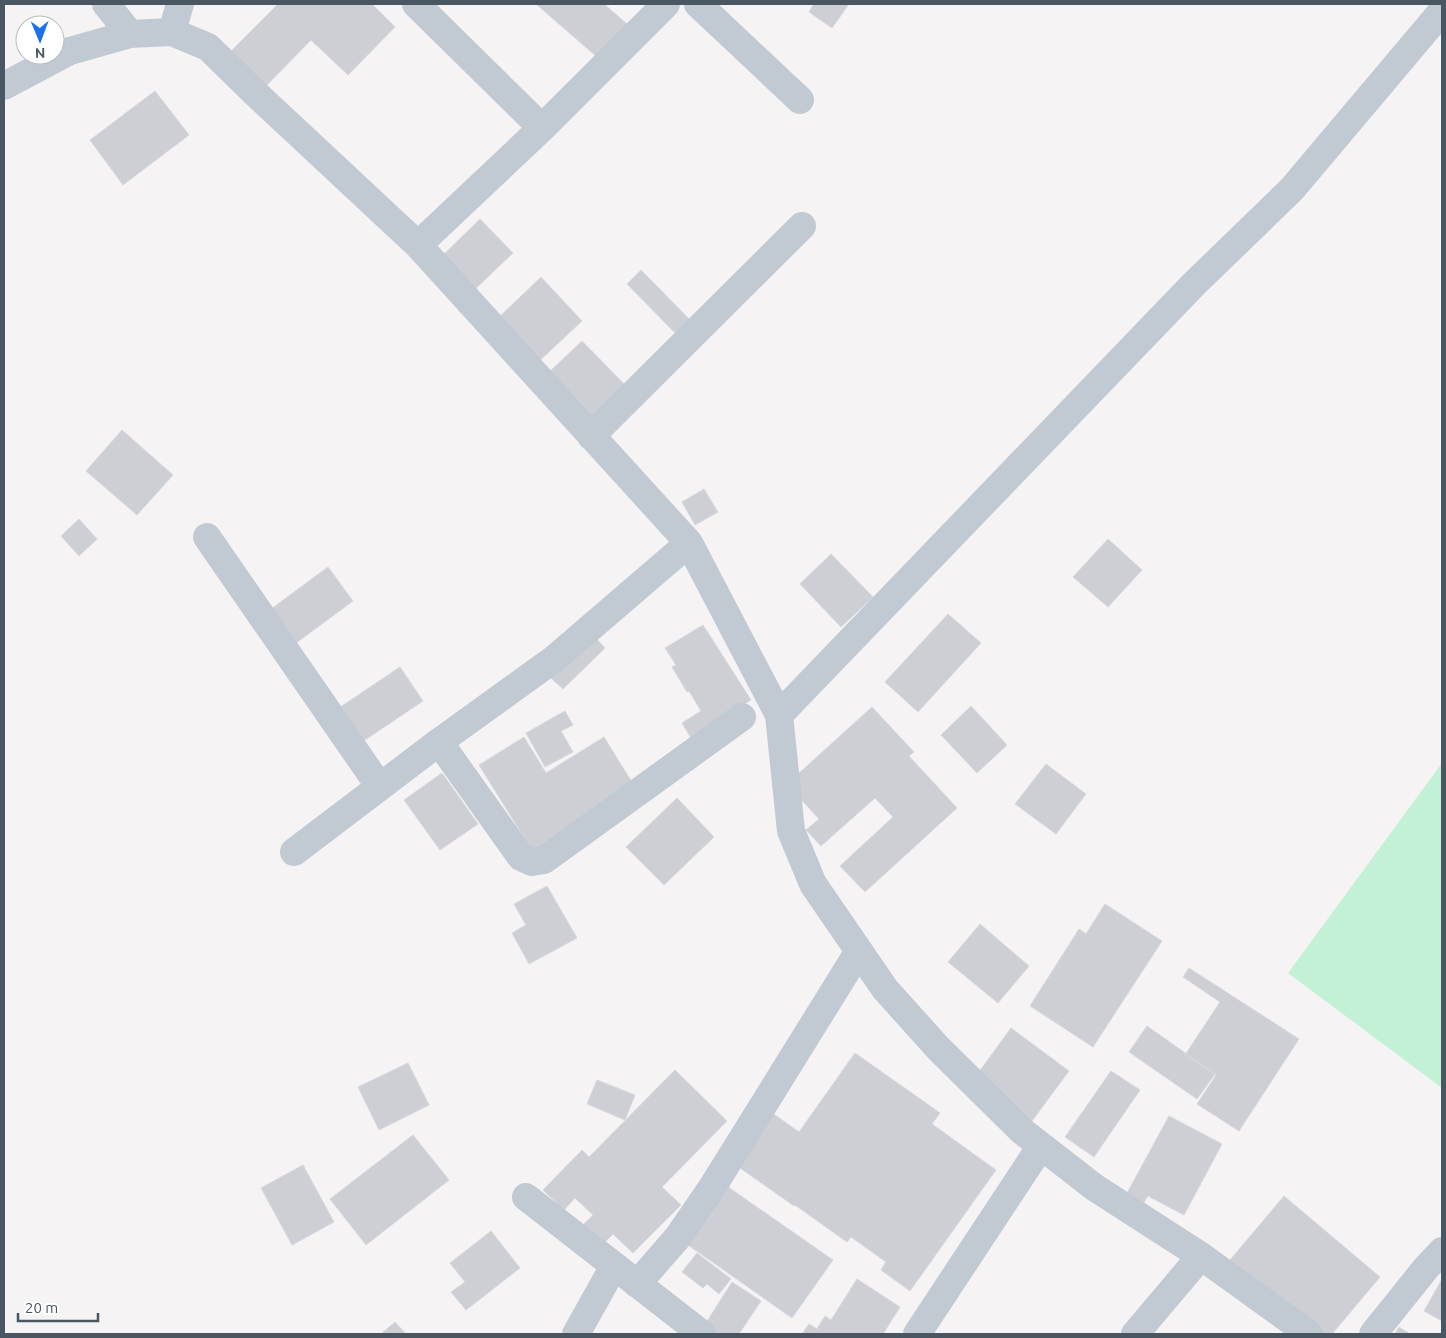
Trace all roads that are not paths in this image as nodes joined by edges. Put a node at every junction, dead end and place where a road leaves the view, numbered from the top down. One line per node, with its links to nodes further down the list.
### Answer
1 (106, 4): 8 (street)
2 (180, 4): 7 (street)
3 (416, 4): 11 (street)
4 (666, 4): 11 (street)
5 (698, 4): 10 (street)
6 (1442, 12): 17 (street)
7 (172, 32): 8 (street); 13 (street)
8 (130, 34): 9 (street)
9 (4, 86)
10 (800, 100)
11 (542, 128): 13 (street)
12 (802, 226): 14 (street)
13 (418, 245): 14 (street)
14 (591, 436): 16 (street)
15 (207, 537): 20 (street)
16 (689, 543): 17 (street); 19 (street)
17 (779, 715): 22 (street)
18 (742, 717): 19 (street)
19 (440, 742): 20 (street)
20 (380, 787): 21 (street)
21 (294, 852)
22 (859, 951): 23 (street); 28 (street)
23 (1041, 1146): 26 (street); 31 (street)
24 (526, 1197): 27 (street)
25 (1442, 1251): 34 (street)
26 (1202, 1256): 32 (street); 33 (street)
27 (614, 1266): 28 (street); 29 (street)
28 (637, 1284): 30 (street)
29 (576, 1334)
30 (702, 1334)
31 (917, 1334)
32 (1134, 1334)
33 (1309, 1334)
34 (1373, 1334)

